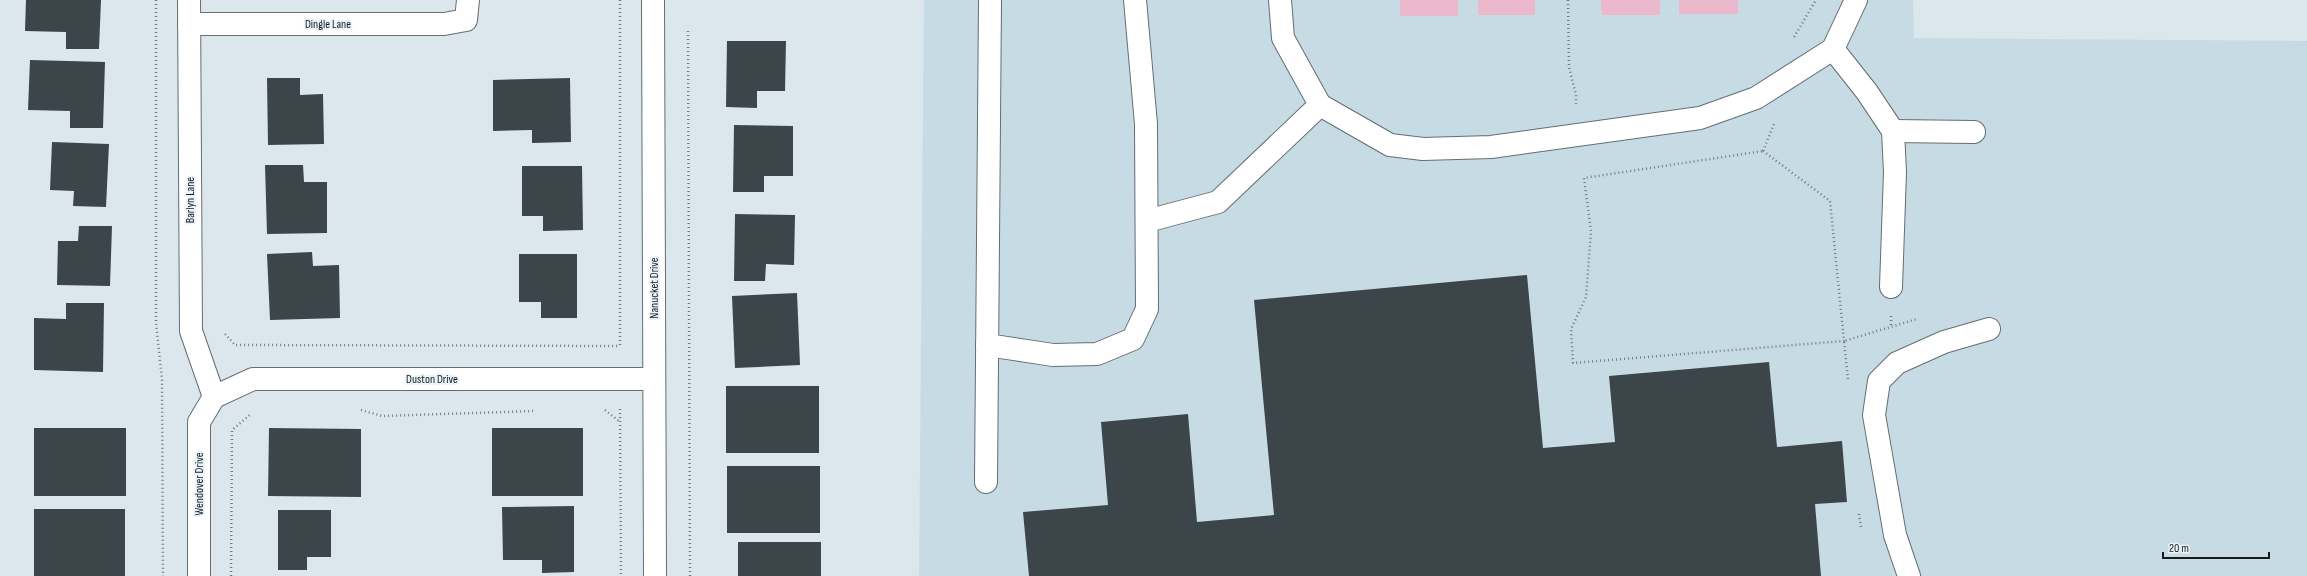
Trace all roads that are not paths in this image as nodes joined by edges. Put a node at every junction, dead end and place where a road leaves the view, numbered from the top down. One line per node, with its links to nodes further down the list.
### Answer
1 (189, 0): 8 (street, Barlyn Lane)
2 (653, 0): 17 (street, Nanucket Drive)
3 (990, 0): 16 (street)
4 (1135, 0): 13 (street)
5 (1280, 0): 10 (street)
6 (1856, 0): 9 (street)
7 (467, 10): 8 (street, Dingle Lane)
8 (189, 24): 18 (street, Barlyn Lane)
9 (1833, 49): 10 (street); 11 (street)
10 (1320, 105): 13 (street)
11 (1893, 131): 12 (street); 14 (street)
12 (1974, 132)
13 (1147, 221): 16 (street)
14 (1891, 287)
15 (1989, 329): 22 (street)
16 (987, 345): 19 (street)
17 (654, 379): 18 (street, Duston Drive); 21 (street, Nanucket Drive)
18 (214, 397): 20 (street, Wendover Drive)
19 (986, 482)
20 (199, 576)
21 (656, 576)
22 (1909, 576)

